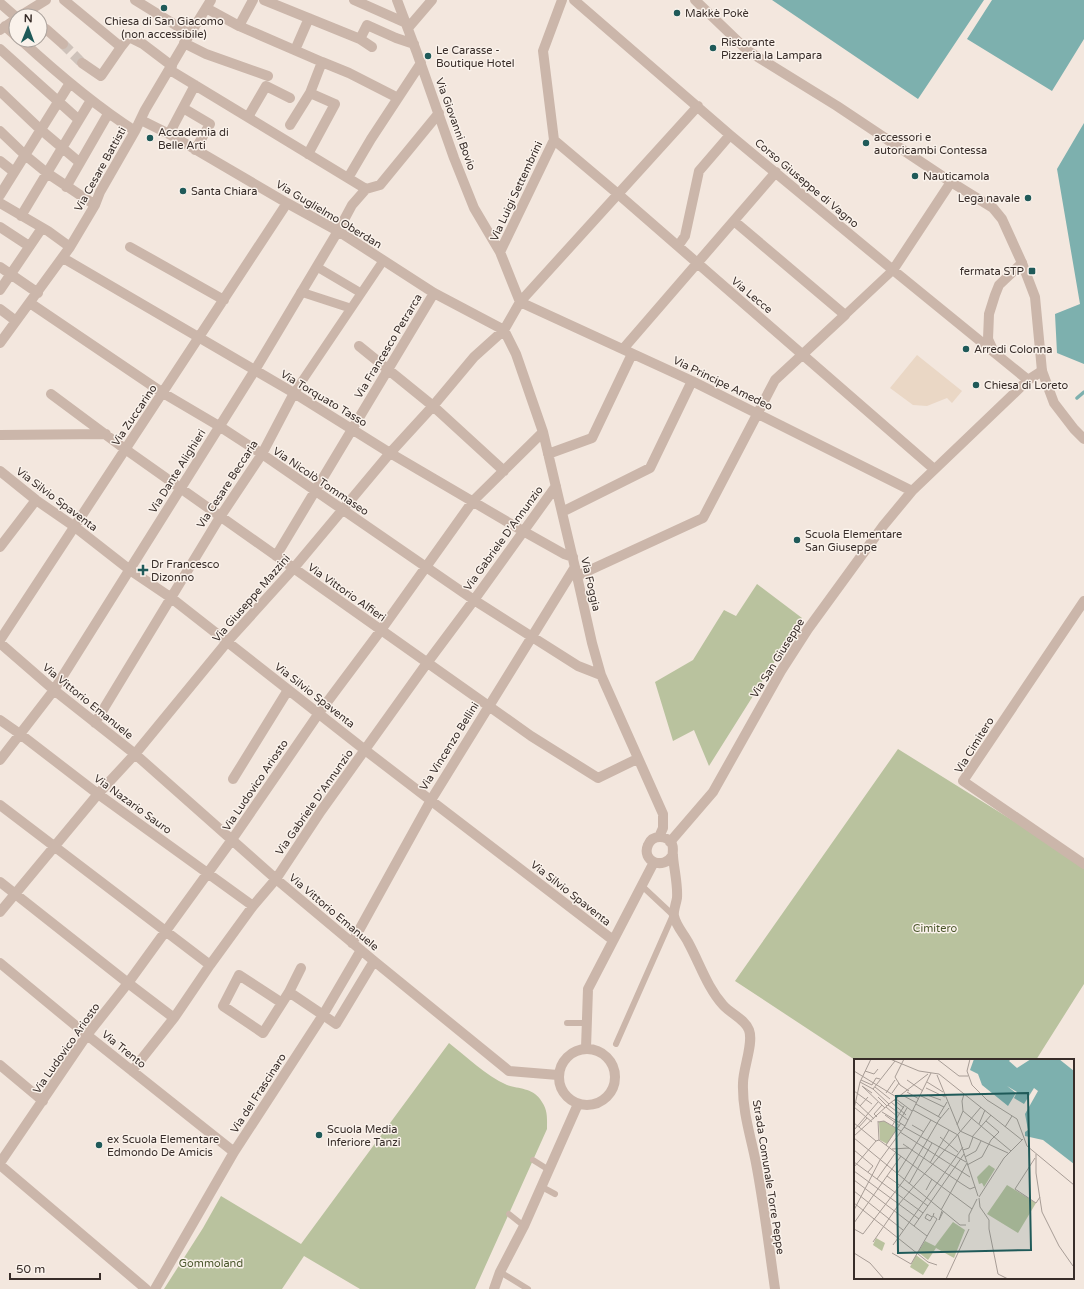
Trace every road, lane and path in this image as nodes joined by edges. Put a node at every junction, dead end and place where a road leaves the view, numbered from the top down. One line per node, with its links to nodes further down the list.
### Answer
1 (46, 0): 14 (street)
2 (64, 0): 25 (street)
3 (136, 0): 20 (street)
4 (253, 0): 18 (street)
5 (264, 0): 16 (street)
6 (354, 0): 17 (street)
7 (397, 0): 17 (street, Via Giovanni Bovio)
8 (432, 0): 17 (street)
9 (562, 0): 56 (street, Via Luigi Settembrini)
10 (574, 0): 43 (street, Corso Giuseppe di Vagno)
11 (694, 0): 67 (street)
12 (0, 3): 15 (street)
13 (209, 3): 18 (street); 20 (street, Via Cesare Battisti)
14 (33, 8)
15 (8, 10)
16 (310, 18): 21 (street); 29 (street)
17 (407, 25): 24 (street, Via Giovanni Bovio)
18 (239, 26): 29 (street)
19 (48, 31): 23 (street)
20 (190, 34): 22 (street, Via Cesare Battisti)
21 (360, 39): 24 (street); 26 (street)
22 (184, 43): 33 (street, Via Cesare Battisti); 34 (street)
23 (63, 44)
24 (414, 44): 32 (street, Via Giovanni Bovio)
25 (121, 47): 31 (street); 33 (street)
26 (372, 47)
27 (34, 48): 35 (street)
28 (0, 49): 42 (street)
29 (295, 50): 30 (street)
30 (322, 62): 38 (street); 40 (street)
31 (82, 63)
32 (421, 63): 40 (street); 45 (street, Via Giovanni Bovio)
33 (171, 68): 36 (street); 49 (street, Via Cesare Battisti)
34 (268, 76)
35 (70, 83): 41 (street); 42 (street)
36 (195, 85): 44 (street); 47 (street)
37 (0, 91): 51 (street)
38 (310, 93): 50 (street); 59 (street)
39 (290, 98): 47 (street)
40 (398, 98): 66 (street)
41 (91, 100): 46 (street); 48 (street)
42 (58, 101): 48 (street); 51 (street)
43 (698, 106): 55 (street, Corso Giuseppe di Vagno); 70 (street, Via Giuseppe Mazzini)
44 (183, 108): 54 (street); 58 (street)
45 (438, 113): 69 (street); 84 (street, Via Giovanni Bovio)
46 (108, 114): 53 (street); 62 (street)
47 (248, 117): 59 (street)
48 (79, 120): 57 (street)
49 (141, 120): 53 (street, Via Cesare Battisti); 54 (street, Via Guglielmo Oberdan)
50 (290, 125)
51 (40, 129): 57 (street); 60 (street)
52 (0, 131): 60 (street)
53 (135, 132): 74 (street, Via Cesare Battisti)
54 (169, 134): 58 (street, Via Guglielmo Oberdan)
55 (730, 135): 64 (street, Corso Giuseppe di Vagno); 81 (street)
56 (554, 140): 70 (street, Via Lecce); 84 (street, Via Luigi Settembrini)
57 (62, 148): 62 (street); 65 (street)
58 (195, 150): 73 (street, Via Guglielmo Oberdan)
59 (308, 154): 66 (street)
60 (25, 155): 63 (street); 65 (street)
61 (0, 161): 63 (street)
62 (79, 162): 68 (street)
63 (14, 172): 71 (street)
64 (776, 172): 76 (street); 91 (street, Corso Giuseppe di Vagno)
65 (47, 173): 68 (street); 75 (street)
66 (348, 178): 69 (street)
67 (952, 182): 87 (street); 91 (street)
68 (66, 186): 74 (street)
69 (366, 189): 79 (street, Via Dante Alighieri)
70 (618, 194): 81 (street, Via Lecce); 99 (street, Via Giuseppe Mazzini)
71 (0, 195)
72 (0, 203): 75 (street)
73 (287, 203): 79 (street, Via Guglielmo Oberdan); 98 (street, Via Zuccarino)
74 (95, 205): 82 (street, Via Cesare Battisti)
75 (21, 216): 78 (street)
76 (734, 221): 88 (street); 103 (street)
77 (0, 227): 80 (street)
78 (42, 228): 80 (street); 82 (street)
79 (338, 231): 86 (street, Via Guglielmo Oberdan); 90 (street, Via Dante Alighieri)
80 (29, 246): 92 (street)
81 (678, 246): 88 (street, Via Lecce)
82 (70, 247): 85 (street, Via Cesare Battisti)
83 (130, 247): 98 (street)
84 (500, 252): 99 (street, Via Giovanni Bovio)
85 (63, 258): 96 (street, Via Cesare Battisti); 106 (street, Via Torquato Tasso)
86 (383, 261): 95 (street, Via Guglielmo Oberdan); 97 (street, Via Cesare Beccaria)
87 (1022, 262): 110 (street); 115 (street)
88 (697, 264): 109 (street); 111 (street, Via Lecce)
89 (0, 267): 92 (street)
90 (317, 267): 94 (street, Via Dante Alighieri); 97 (street)
91 (893, 270): 103 (street); 110 (street, Corso Giuseppe di Vagno)
92 (11, 274): 93 (street); 96 (street)
93 (0, 290)
94 (301, 292): 101 (street); 113 (street, Via Dante Alighieri)
95 (434, 292): 105 (street, Via Guglielmo Oberdan); 114 (street, Via Francesco Petrarca)
96 (38, 293): 100 (street, Via Cesare Battisti)
97 (361, 293): 101 (street, Via Cesare Beccaria)
98 (224, 300): 106 (street, Via Zuccarino)
99 (520, 302): 105 (street, Via Giuseppe Mazzini); 109 (street, Via Principe Amedeo)
100 (30, 303): 104 (street, Via Cesare Battisti); 118 (street, Via Nicolò Tommaseo)
101 (350, 308): 119 (street, Via Cesare Beccaria)
102 (0, 309): 104 (street)
103 (845, 314): 111 (street)
104 (16, 321): 107 (street, Via Cesare Battisti)
105 (504, 330): 121 (street, Via Giuseppe Mazzini); 125 (street, Via Foggia)
106 (198, 338): 113 (street, Via Torquato Tasso); 118 (street, Via Zuccarino)
107 (0, 343)
108 (359, 346): 114 (street)
109 (623, 349): 112 (street, Via Principe Amedeo)
110 (993, 351): 116 (street, Corso Giuseppe di Vagno)
111 (802, 353): 122 (street); 133 (street, Via Lecce)
112 (632, 354): 117 (street, Via Principe Amedeo); 132 (street)
113 (254, 370): 119 (street, Via Torquato Tasso); 123 (street, Via Dante Alighieri)
114 (387, 370): 121 (street); 124 (street, Via Francesco Petrarca)
115 (1042, 371): 116 (street, Via San Giuseppe); 128 (street)
116 (1028, 380): 133 (street, Via San Giuseppe)
117 (692, 381): 122 (street, Via Principe Amedeo); 143 (street)
118 (163, 393): 123 (street, Via Nicolò Tommaseo); 129 (street, Via Zuccarino)
119 (294, 393): 124 (street, Via Torquato Tasso); 131 (street, Via Cesare Beccaria)
120 (51, 394): 126 (street, Via Vittorio Alfieri)
121 (433, 406): 130 (street, Via Giuseppe Mazzini); 135 (street)
122 (758, 414): 139 (street, Via Principe Amedeo); 150 (street)
123 (219, 426): 131 (street, Via Nicolò Tommaseo); 137 (street, Via Dante Alighieri)
124 (353, 429): 130 (street, Via Torquato Tasso); 138 (street, Via Francesco Petrarca)
125 (543, 432): 132 (street, Via Foggia); 135 (street, Via Ludovico Ariosto)
126 (106, 434): 127 (street); 129 (street, Via Vittorio Alfieri)
127 (0, 435)
128 (1084, 439)
129 (125, 449): 137 (street, Via Vittorio Alfieri); 145 (street, Via Zuccarino)
130 (390, 453): 141 (street, Via Torquato Tasso); 142 (street, Via Giuseppe Mazzini)
131 (262, 454): 138 (street, Via Nicolò Tommaseo); 144 (street, Via Cesare Beccaria)
132 (548, 454): 136 (street, Via Foggia)
133 (934, 468): 139 (street, Via San Giuseppe)
134 (0, 471): 140 (street, Via Silvio Spaventa)
135 (504, 471): 141 (street, Via Ludovico Ariosto)
136 (556, 486): 143 (street, Via Foggia); 146 (street, Via Gabriele D'Annunzio)
137 (181, 488): 144 (street, Via Vittorio Alfieri); 152 (street, Via Dante Alighieri)
138 (314, 491): 142 (street, Via Nicolò Tommaseo); 148 (street, Via Francesco Petrarca)
139 (912, 491): 180 (street, Via San Giuseppe)
140 (36, 500): 145 (street, Via Silvio Spaventa); 147 (street)
141 (473, 501): 146 (street, Via Torquato Tasso); 149 (street, Via Ludovico Ariosto)
142 (343, 510): 149 (street, Via Nicolò Tommaseo); 151 (street, Via Giuseppe Mazzini)
143 (562, 512): 150 (street, Via Foggia)
144 (220, 516): 148 (street, Via Vittorio Alfieri); 153 (street, Via Cesare Beccaria)
145 (75, 527): 152 (street, Via Silvio Spaventa); 158 (street, Via Zuccarino)
146 (523, 531): 150 (street, Via Torquato Tasso); 154 (street, Via Gabriele D'Annunzio)
147 (0, 547)
148 (276, 556): 151 (street, Via Vittorio Alfieri)
149 (426, 566): 154 (street, Via Nicolò Tommaseo); 156 (street, Via Ludovico Ariosto)
150 (575, 567): 157 (street, Via Vincenzo Bellini); 162 (street, Via Foggia)
151 (293, 569): 156 (street, Via Vittorio Alfieri); 159 (street, Via Giuseppe Mazzini)
152 (130, 570): 153 (street, Via Silvio Spaventa); 163 (street, Via Dante Alighieri)
153 (170, 597): 159 (street, Via Silvio Spaventa); 168 (street, Via Cesare Beccaria)
154 (474, 600): 157 (street, Via Nicolò Tommaseo); 161 (street, Via Gabriele D'Annunzio)
155 (1084, 601): 184 (street, Via Cimitero)
156 (381, 630): 161 (street, Via Vittorio Alfieri); 166 (street, Via Ludovico Ariosto)
157 (532, 637): 162 (street, Via Nicolò Tommaseo); 165 (street, Via Vincenzo Bellini)
158 (0, 640)
159 (228, 642): 164 (street, Via Silvio Spaventa); 171 (street, Via Giuseppe Mazzini)
160 (0, 643): 163 (street, Via Vittorio Emanuele)
161 (427, 663): 165 (street, Via Vittorio Alfieri); 170 (street, Via Gabriele D'Annunzio)
162 (601, 675): 172 (street, Via Foggia)
163 (54, 690): 168 (street, Via Vittorio Emanuele); 169 (street, Via Dante Alighieri)
164 (288, 690): 166 (street, Via Silvio Spaventa); 174 (street)
165 (488, 706): 172 (street, Via Vittorio Alfieri); 176 (street, Via Vincenzo Bellini)
166 (319, 713): 170 (street, Via Silvio Spaventa); 179 (street, Via Ludovico Ariosto)
167 (0, 720): 169 (street, Via Nazario Sauro)
168 (95, 723): 171 (street, Via Vittorio Emanuele)
169 (20, 734): 173 (street, Via Dante Alighieri); 175 (street, Via Nazario Sauro)
170 (365, 750): 176 (street, Via Silvio Spaventa); 186 (street, Via Gabriele D'Annunzio)
171 (135, 754): 175 (street, Via Giuseppe Mazzini); 179 (street, Via Vittorio Emanuele)
172 (637, 759): 178 (street, Via Foggia)
173 (0, 760)
174 (232, 779)
175 (98, 794): 181 (street, Via Giuseppe Mazzini); 185 (street, Via Nazario Sauro)
176 (431, 800): 194 (street, Via Silvio Spaventa); 195 (street, Via Vincenzo Bellini)
177 (0, 805): 181 (street)
178 (659, 837): 180 (street); 183 (street)
179 (231, 841): 185 (street, Via Ludovico Ariosto); 186 (street, Via Vittorio Emanuele)
180 (670, 842): 182 (street)
181 (54, 846): 189 (street, Via Giuseppe Mazzini); 193 (street)
182 (673, 854): 183 (street); 192 (street)
183 (654, 862): 188 (street)
184 (1084, 864)
185 (207, 872): 190 (street, Via Nazario Sauro); 193 (street, Via Ludovico Ariosto)
186 (276, 879): 190 (street, Via Gabriele D'Annunzio); 195 (street, Via Vittorio Emanuele)
187 (0, 882): 189 (street)
188 (642, 886): 192 (lane); 194 (street)
189 (15, 893): 191 (street, Via Giuseppe Mazzini); 201 (street)
190 (253, 906): 199 (street, Via Gabriele D'Annunzio)
191 (0, 912)
192 (674, 915): 209 (lane); 229 (street, Strada Comunale Torre Peppe)
193 (164, 931): 199 (street); 201 (street, Via Ludovico Ariosto)
194 (614, 940): 207 (street)
195 (352, 943): 196 (street, Via Vittorio Emanuele)
196 (361, 950): 197 (street, Via Vittorio Emanuele); 204 (street, Via del Frascinaro)
197 (374, 961): 204 (street); 213 (street, Via Vittorio Emanuele)
198 (0, 963): 208 (street, Via Trento)
199 (210, 965): 205 (street, Via Gabriele D'Annunzio)
200 (301, 968): 202 (street)
201 (128, 983): 205 (street); 208 (street, Via Ludovico Ariosto)
202 (289, 992): 203 (street); 204 (street)
203 (282, 1003): 203 (street)
204 (323, 1015): 216 (street, Via del Frascinaro)
205 (174, 1018): 212 (street, Via Gabriele D'Annunzio)
206 (567, 1023): 207 (lane)
207 (587, 1023): 210 (street)
208 (87, 1035): 212 (street, Via Trento); 214 (street, Via Ludovico Ariosto)
209 (616, 1044)
210 (586, 1048): 213 (street); 215 (street)
211 (0, 1065): 214 (street)
212 (132, 1071): 216 (street, Via Trento)
213 (558, 1075): 215 (street)
214 (43, 1101): 218 (street, Via Ludovico Ariosto)
215 (578, 1104): 219 (street)
216 (234, 1152): 226 (street, Via del Frascinaro)
217 (533, 1160): 219 (lane)
218 (0, 1164): 225 (street)
219 (549, 1170): 220 (street)
220 (542, 1187): 221 (lane); 223 (street)
221 (555, 1194)
222 (509, 1214): 223 (lane)
223 (524, 1226): 224 (street)
224 (500, 1272): 227 (street); 228 (lane)
225 (146, 1289)
226 (155, 1289)
227 (494, 1289)
228 (528, 1289)
229 (774, 1289)

